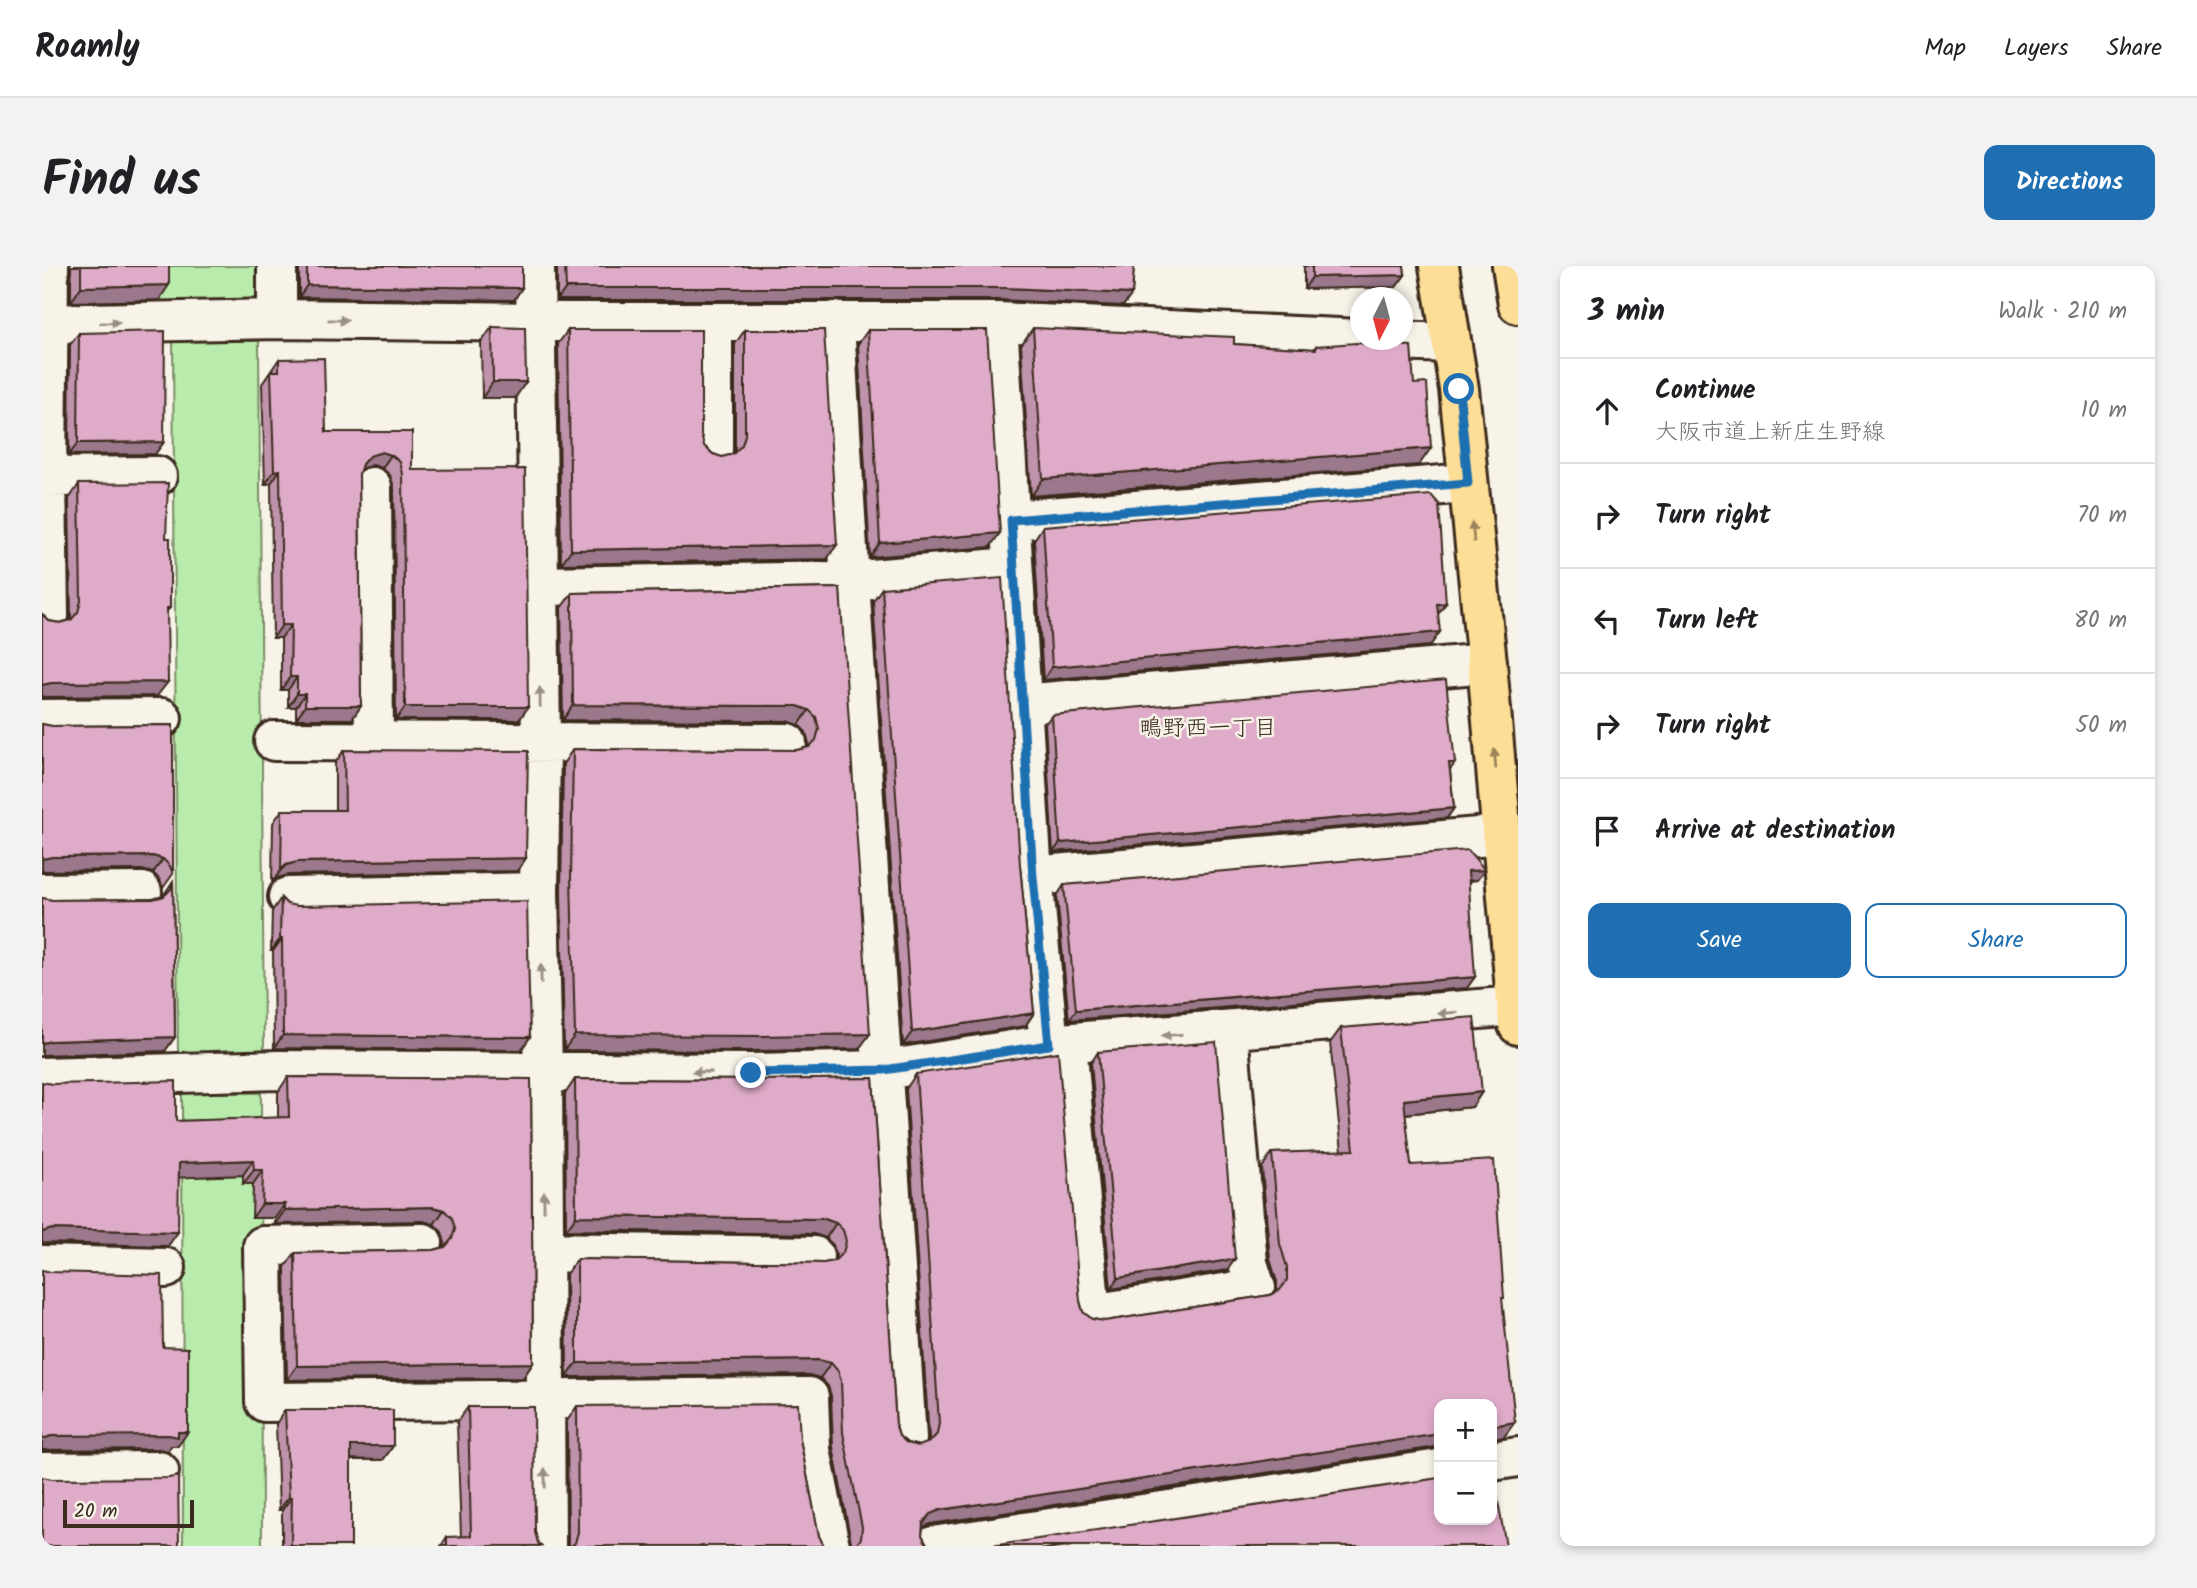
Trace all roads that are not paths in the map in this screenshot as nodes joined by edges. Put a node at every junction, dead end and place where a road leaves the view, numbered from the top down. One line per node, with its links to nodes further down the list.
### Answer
1 (49, 266): 12 (street)
2 (277, 266): 7 (street)
3 (535, 266): 9 (street)
4 (1439, 266): 15 (main road)
5 (1512, 266): 6 (main road)
6 (1518, 304)
7 (277, 319): 9 (street, one-way to 9); 12 (street, one-way to 7)
8 (835, 321): 10 (street); 11 (street); 23 (street)
9 (536, 322): 10 (street); 24 (street)
10 (713, 322): 16 (street)
11 (998, 322): 13 (street); 21 (street)
12 (45, 324): 18 (street)
13 (1350, 338)
14 (1413, 341): 15 (street)
15 (1451, 343): 19 (main road)
16 (713, 449)
17 (157, 476): 18 (street)
18 (47, 477): 25 (street)
19 (1468, 483): 21 (street); 26 (main road, one-way to 19)
20 (372, 487): 31 (street)
21 (1011, 520): 22 (street)
22 (1012, 567): 23 (street); 27 (street)
23 (848, 582): 24 (street); 44 (street)
24 (539, 586): 32 (street, one-way to 24)
25 (50, 616)
26 (1487, 663): 27 (street); 34 (main road, one-way to 26)
27 (1022, 704): 35 (street)
28 (162, 718): 29 (street)
29 (42, 719)
30 (274, 741): 31 (street)
31 (373, 741): 32 (street)
32 (541, 743): 33 (street); 37 (street)
33 (787, 743)
34 (1501, 835): 35 (street); 40 (main road)
35 (1033, 877): 43 (street)
36 (142, 892): 38 (street)
37 (539, 892): 39 (street); 45 (street, one-way to 37)
38 (42, 893)
39 (288, 897)
40 (1515, 969): 41 (main road)
41 (1517, 1016): 42 (street, one-way to 42)
42 (1228, 1031): 43 (street, one-way to 43); 43 (street)
43 (1058, 1044): 44 (street)
44 (884, 1070): 45 (street, one-way to 45); 53 (street)
45 (543, 1071): 46 (street); 48 (street, one-way to 45)
46 (42, 1077)
47 (422, 1242): 52 (street)
48 (544, 1252): 49 (street); 52 (street)
49 (814, 1256)
50 (42, 1265): 51 (street)
51 (166, 1268)
52 (545, 1399): 59 (street, one-way to 52); 60 (street)
53 (907, 1439)
54 (1518, 1457): 55 (street)
55 (1497, 1460)
56 (1434, 1470): 61 (street)
57 (159, 1471): 58 (street)
58 (42, 1472)
59 (546, 1546)
60 (830, 1546)
61 (933, 1546)

